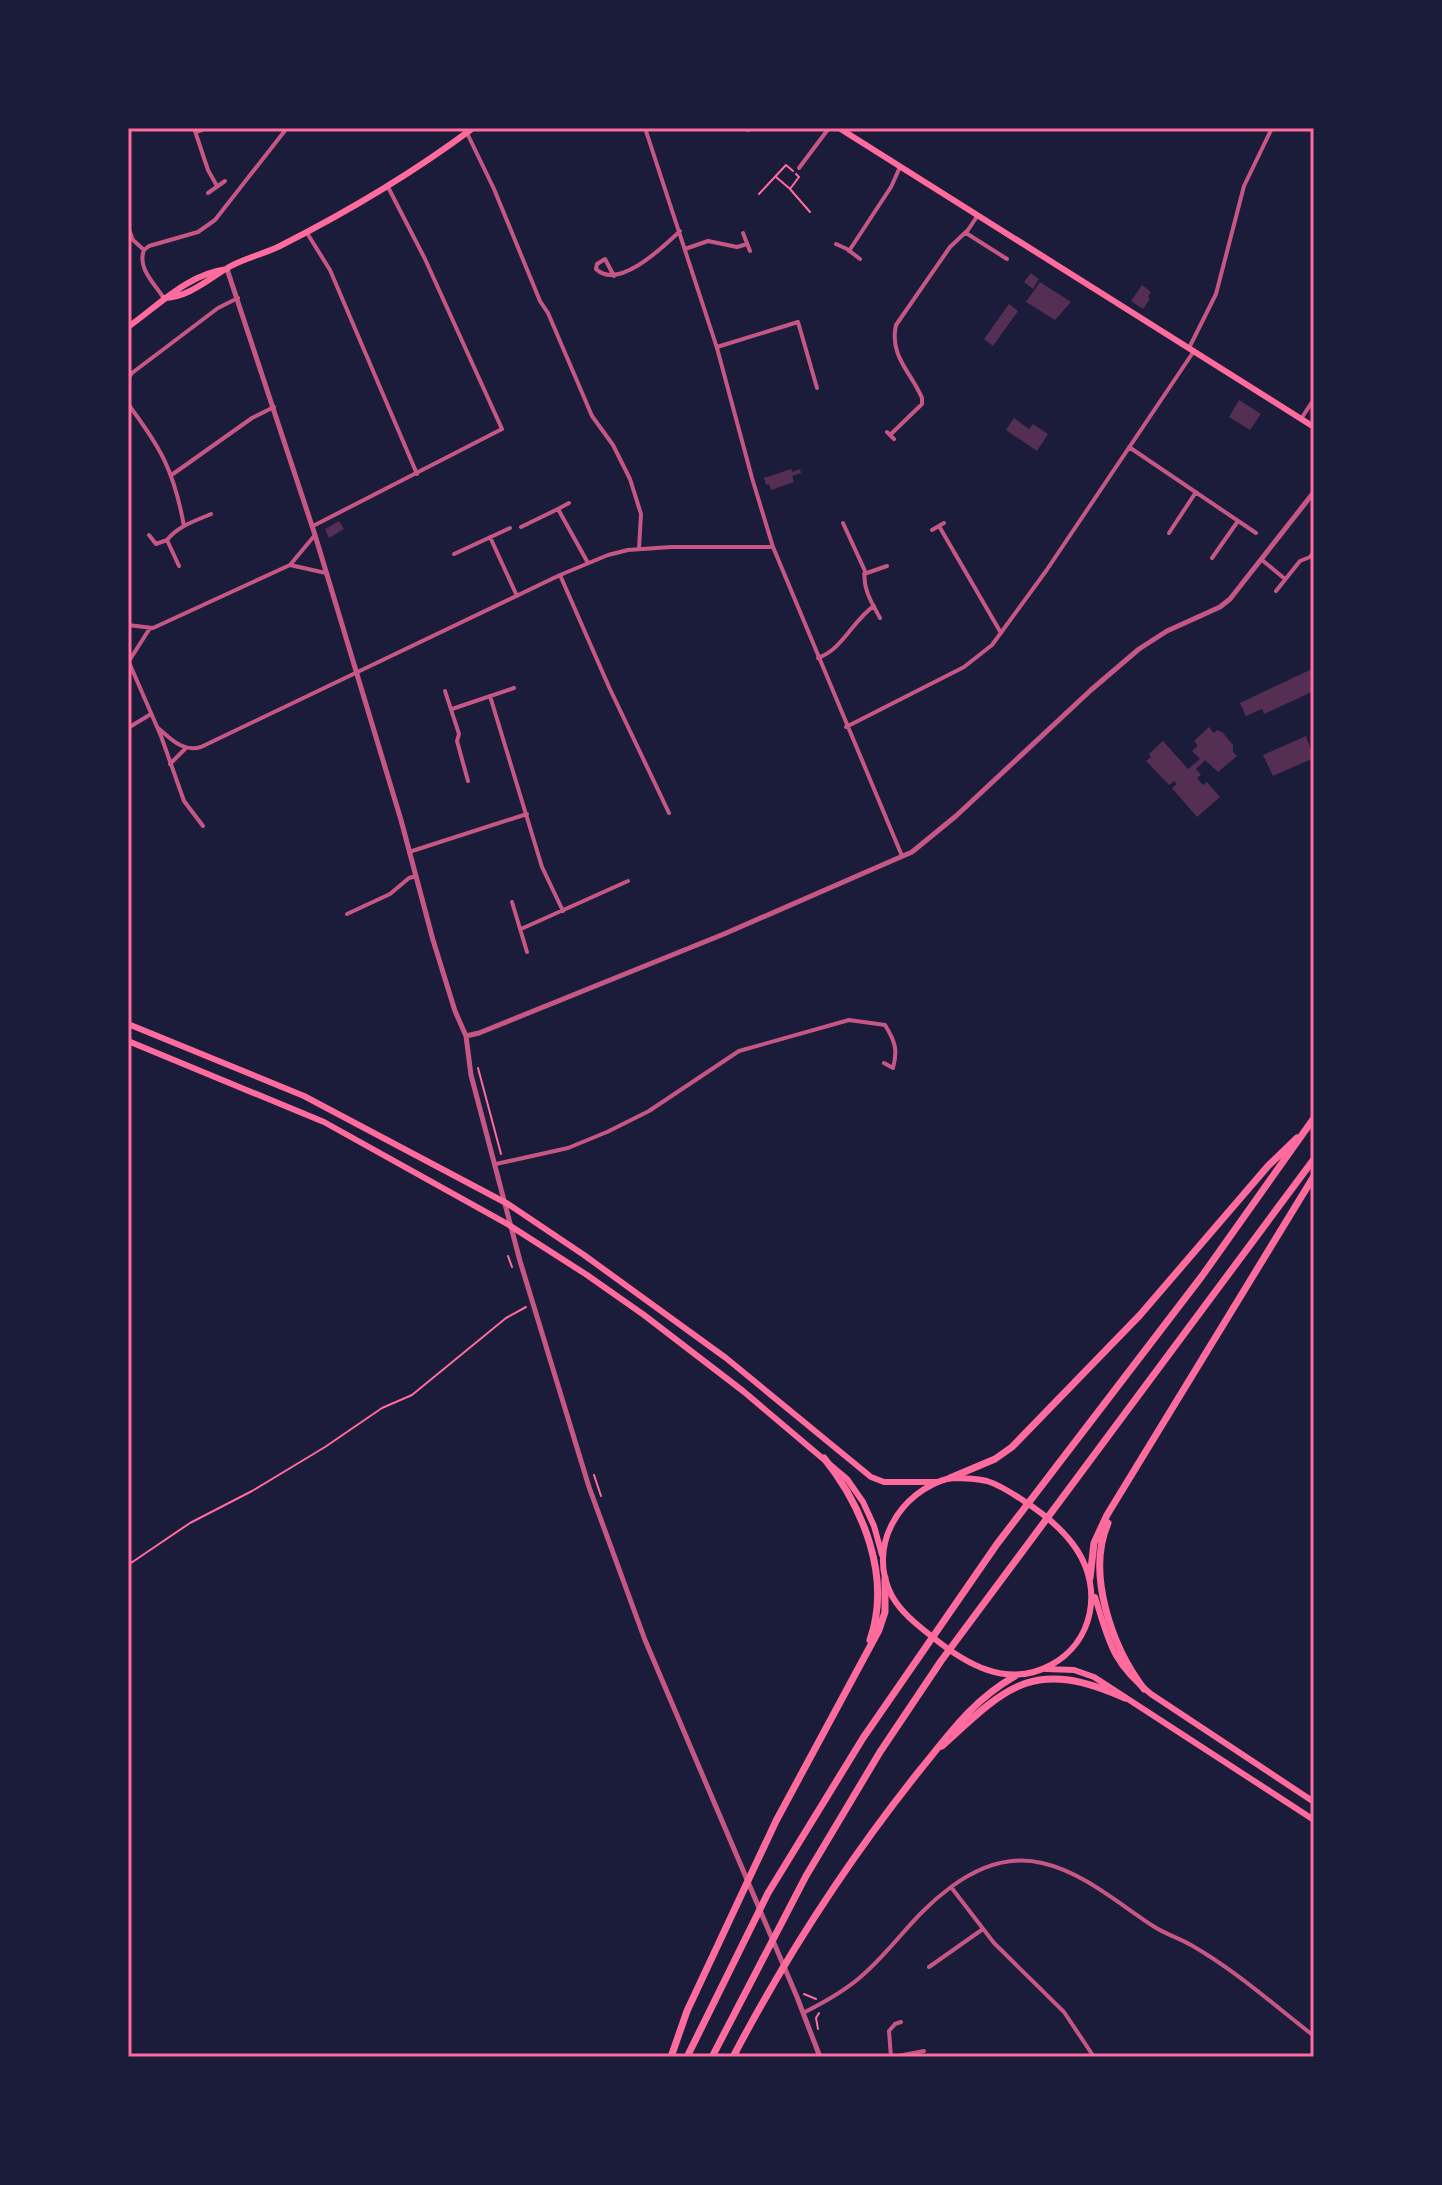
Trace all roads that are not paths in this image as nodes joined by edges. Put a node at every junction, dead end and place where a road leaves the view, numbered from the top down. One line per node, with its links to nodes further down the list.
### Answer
1 (207, 128): 7 (street)
2 (287, 128): 24 (street)
3 (645, 128): 17 (street)
4 (829, 128): 10 (street)
5 (839, 128): 9 (main road)
6 (1272, 128): 35 (street)
7 (195, 130): 13 (street)
8 (470, 130): 12 (main road); 66 (street)
9 (900, 167): 15 (main road); 26 (street)
10 (797, 170)
11 (225, 181): 13 (street)
12 (386, 185): 18 (main road); 45 (street)
13 (217, 186): 14 (street)
14 (208, 193)
15 (978, 215): 19 (street); 35 (main road)
16 (128, 227): 24 (street)
17 (680, 231): 23 (street); 30 (street)
18 (307, 232): 29 (main road); 45 (street)
19 (965, 232): 28 (street); 43 (street)
20 (743, 233): 21 (street)
21 (747, 244): 23 (street); 25 (street)
22 (836, 244): 26 (street)
23 (685, 249): 34 (street)
24 (144, 250): 31 (street)
25 (750, 251)
26 (849, 251): 27 (street)
27 (860, 259)
28 (1007, 259)
29 (227, 269): 31 (main road); 32 (street)
30 (614, 276): 30 (street)
31 (164, 298): 33 (main road)
32 (238, 298): 36 (street); 40 (street)
33 (128, 327)
34 (717, 348): 37 (street); 65 (street)
35 (1192, 350): 41 (main road); 44 (street)
36 (128, 379)
37 (817, 388)
38 (1314, 399): 41 (street)
39 (128, 404): 46 (street)
40 (274, 407): 46 (street); 55 (street)
41 (1301, 419): 42 (main road)
42 (1314, 427)
43 (890, 435)
44 (1128, 446): 47 (street); 85 (street)
45 (417, 474): 55 (street)
46 (172, 475): 54 (street)
47 (1196, 492): 52 (street); 59 (street)
48 (1314, 492): 70 (street)
49 (569, 503): 50 (street)
50 (558, 509): 56 (street); 71 (street)
51 (211, 514): 54 (street)
52 (1238, 521): 60 (street); 69 (street)
53 (843, 523): 76 (street)
54 (184, 526): 64 (street)
55 (313, 526): 62 (street)
56 (521, 527)
57 (510, 528): 63 (street)
58 (932, 530): 85 (street)
59 (1169, 533)
60 (1256, 533)
61 (149, 535): 64 (street)
62 (315, 535): 72 (street); 75 (street)
63 (490, 537): 68 (street); 80 (street)
64 (167, 540): 73 (street)
65 (773, 547): 66 (street); 86 (street)
66 (639, 549): 71 (street)
67 (1314, 552): 78 (street)
68 (454, 554)
69 (1212, 558)
70 (1262, 560): 78 (street); 104 (street)
71 (588, 563): 77 (street)
72 (290, 565): 75 (street); 84 (street)
73 (179, 566)
74 (887, 566): 76 (street)
75 (326, 573): 88 (street)
76 (864, 574): 81 (street)
77 (560, 575): 80 (street); 100 (street)
78 (1285, 579): 79 (street)
79 (1276, 591)
80 (517, 596): 88 (street)
81 (874, 606): 82 (street); 86 (street)
82 (880, 618)
83 (128, 625): 84 (street)
84 (150, 628): 87 (street)
85 (1001, 633): 95 (street)
86 (818, 658): 95 (street)
87 (128, 660): 93 (street)
88 (357, 673): 97 (street); 103 (street)
89 (514, 688): 91 (street)
90 (445, 691): 92 (street)
91 (490, 696): 92 (street); 101 (street)
92 (451, 709): 99 (street)
93 (151, 714): 94 (street); 96 (street)
94 (157, 727): 97 (street); 98 (street)
95 (846, 727): 104 (street)
96 (128, 728)
97 (186, 748): 98 (street)
98 (170, 764): 102 (street)
99 (468, 781)
100 (669, 813)
101 (527, 814): 103 (street); 108 (street)
102 (203, 826)
103 (409, 852): 105 (street)
104 (902, 856): 113 (street)
105 (416, 876): 109 (street); 113 (street)
106 (628, 881): 108 (street)
107 (512, 902): 110 (street)
108 (563, 911): 110 (street)
109 (347, 914)
110 (521, 929): 111 (street)
111 (527, 952)
112 (128, 1024): 123 (main road)
113 (466, 1036): 119 (street)
114 (128, 1041): 121 (main road)
115 (884, 1063): 119 (street)
116 (1314, 1118): 117 (highway)
117 (1307, 1128): 122 (highway); 146 (highway)
118 (1314, 1159): 147 (highway)
119 (496, 1164): 141 (street)
120 (1314, 1176): 124 (highway)
121 (824, 1458): 125 (main road); 128 (highway)
122 (950, 1478): 123 (main road); 127 (main road)
123 (937, 1482): 125 (main road)
124 (1121, 1496): 127 (highway); 131 (highway)
125 (882, 1555): 126 (main road)
126 (885, 1578): 128 (highway); 130 (main road)
127 (1090, 1582): 129 (main road); 131 (main road)
128 (865, 1653): 145 (highway)
129 (1043, 1669): 130 (main road); 132 (main road)
130 (1015, 1676): 133 (highway)
131 (1144, 1689): 134 (main road)
132 (1125, 1698): 133 (highway); 135 (main road)
133 (932, 1756): 148 (highway)
134 (1314, 1802)
135 (1314, 1820)
136 (951, 1887): 137 (street); 141 (street); 143 (street)
137 (983, 1929): 138 (street); 151 (street)
138 (945, 1956): 139 (street); 140 (street)
139 (951, 1963)
140 (929, 1967)
141 (803, 2013): 149 (street)
142 (901, 2022): 150 (street)
143 (1314, 2036)
144 (924, 2051): 150 (street)
145 (671, 2057)
146 (687, 2057)
147 (712, 2057)
148 (733, 2057)
149 (820, 2057)
150 (892, 2057)
151 (1094, 2057)

